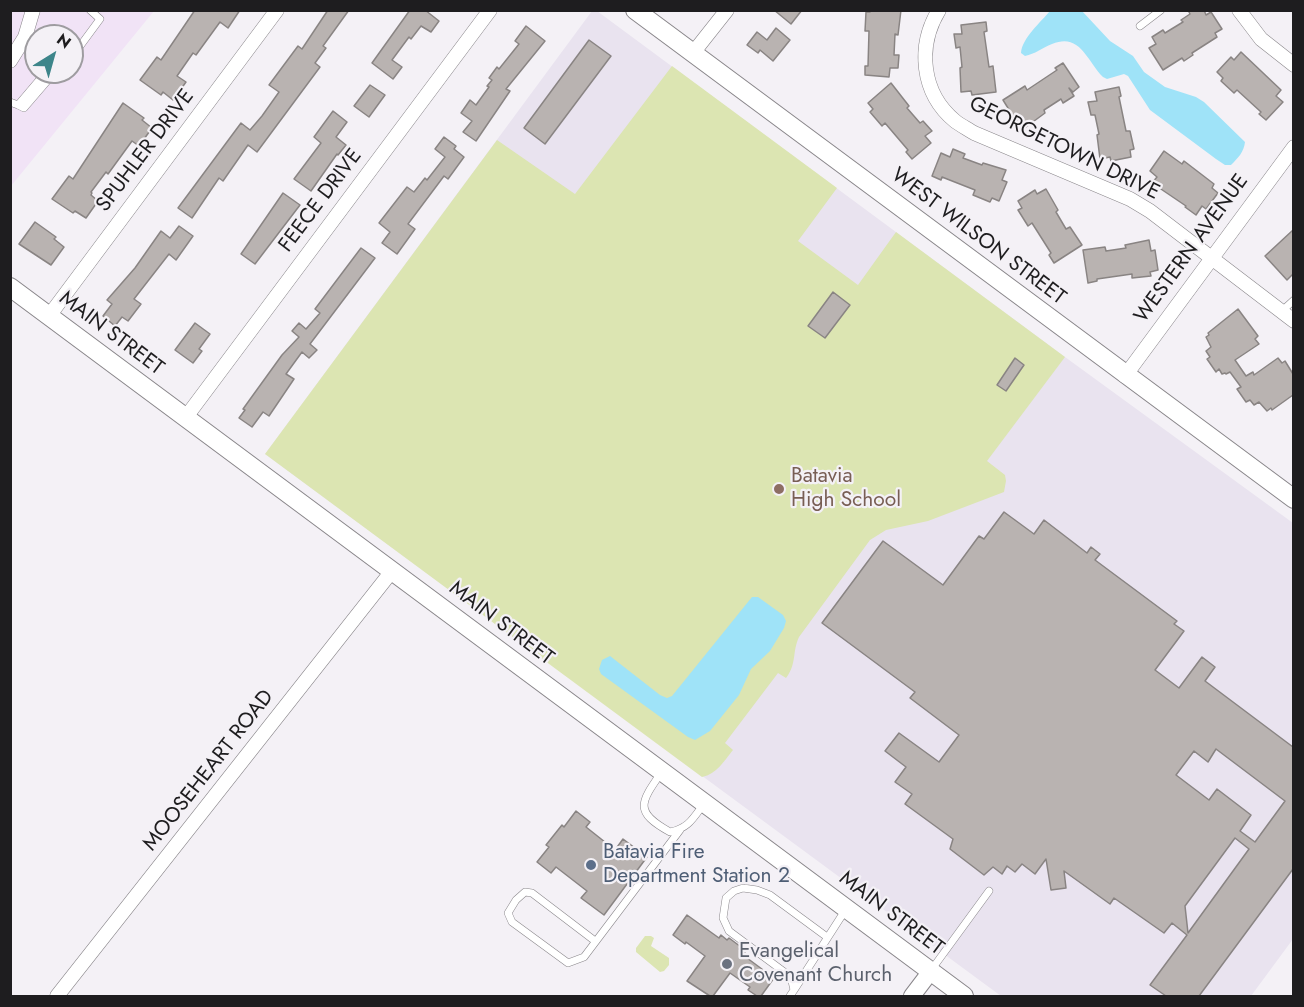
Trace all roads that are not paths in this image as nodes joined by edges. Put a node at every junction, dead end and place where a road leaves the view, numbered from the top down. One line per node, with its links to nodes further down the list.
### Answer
1 (33, 10): 13 (street)
2 (90, 10): 11 (lane)
3 (277, 10): 23 (street, SPUHLER DRIVE)
4 (490, 10): 26 (street, FEECE DRIVE)
5 (635, 10): 12 (main road, WEST WILSON STREET)
6 (727, 10): 12 (street)
7 (939, 10): 19 (street, GEORGETOWN DRIVE)
8 (1161, 10): 10 (lane)
9 (1239, 10): 14 (street)
10 (1140, 26)
11 (84, 37)
12 (693, 53): 25 (main road, WEST WILSON STREET)
13 (11, 58)
14 (1293, 65)
15 (34, 84): 17 (lane)
16 (45, 84): 17 (lane)
17 (14, 104)
18 (1293, 147): 19 (street, WESTERN AVENUE)
19 (1211, 258): 22 (street, GEORGETOWN DRIVE); 25 (street, WESTERN AVENUE)
20 (10, 287): 23 (main road, MAIN STREET)
21 (1293, 300): 22 (lane)
22 (1282, 310): 24 (street, GEORGETOWN DRIVE)
23 (49, 316): 26 (main road, MAIN STREET)
24 (1293, 321)
25 (1125, 376): 27 (main road, WEST WILSON STREET)
26 (186, 417): 28 (main road, MAIN STREET)
27 (1293, 499)
28 (392, 571): 29 (main road, MAIN STREET); 38 (street, MOOSEHEART ROAD)
29 (662, 771): 30 (main road, MAIN STREET); 31 (lane)
30 (705, 803): 31 (lane); 33 (main road, MAIN STREET)
31 (680, 830): 35 (lane)
32 (989, 891): 36 (lane)
33 (846, 909): 34 (lane); 36 (main road, MAIN STREET)
34 (827, 937): 37 (lane); 37 (lane)
35 (596, 941): 35 (lane)
36 (931, 971): 39 (street); 40 (main road, MAIN STREET)
37 (792, 993)
38 (57, 996)
39 (912, 996)
40 (964, 996)

